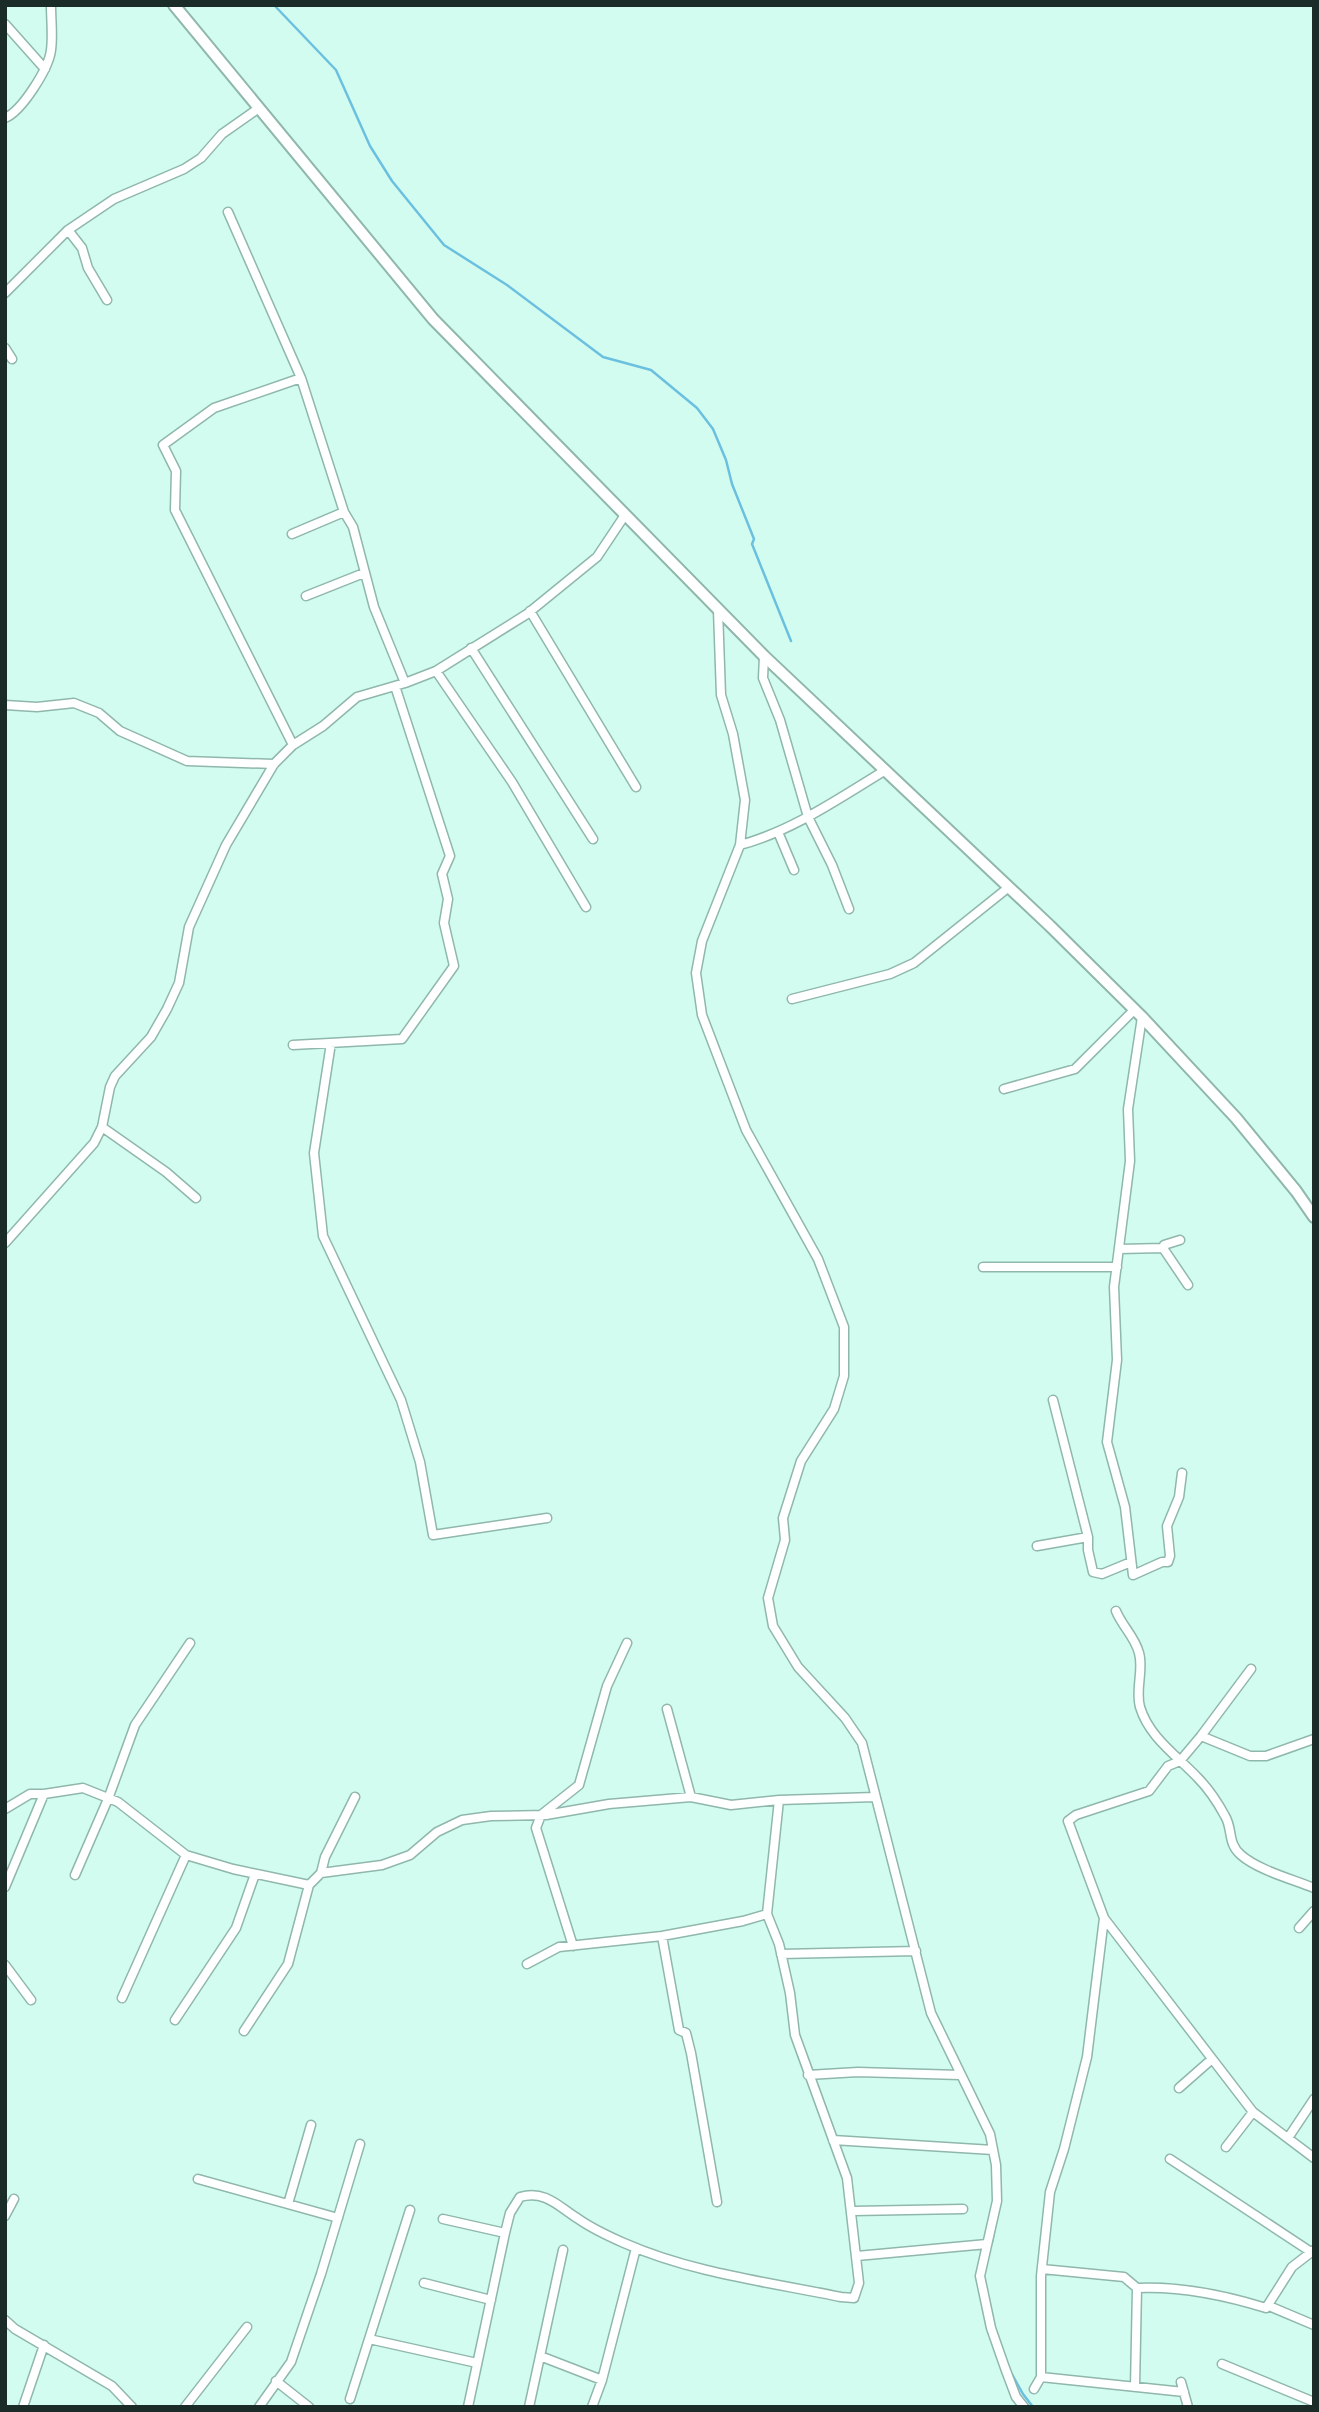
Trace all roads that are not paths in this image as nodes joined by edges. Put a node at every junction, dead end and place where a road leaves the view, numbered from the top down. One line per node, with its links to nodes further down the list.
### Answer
1 (51, 5): 4 (street)
2 (174, 5): 5 (main road)
3 (5, 24): 4 (street)
4 (45, 69): 6 (street)
5 (259, 108): 8 (street); 15 (main road)
6 (5, 118)
7 (228, 212): 13 (street)
8 (68, 230): 9 (street); 10 (street)
9 (5, 293)
10 (107, 300)
11 (5, 348): 12 (street)
12 (12, 359)
13 (301, 378): 14 (street); 27 (street)
14 (344, 512): 16 (street); 17 (street)
15 (625, 515): 19 (main road); 20 (street)
16 (292, 534)
17 (364, 573): 18 (street); 24 (street)
18 (306, 596)
19 (718, 610): 22 (main road); 34 (street)
20 (530, 611): 21 (street); 30 (street)
21 (471, 648): 23 (street); 33 (street)
22 (764, 656): 29 (main road); 31 (street)
23 (436, 671): 24 (street); 37 (street)
24 (405, 683): 25 (street)
25 (395, 686): 27 (street); 41 (street)
26 (5, 705): 28 (street)
27 (293, 745): 28 (street)
28 (274, 764): 44 (street)
29 (884, 771): 31 (street); 36 (main road)
30 (636, 787)
31 (808, 817): 32 (street); 38 (street)
32 (778, 832): 34 (street); 35 (street)
33 (593, 839)
34 (740, 845): 71 (street)
35 (794, 870)
36 (1009, 887): 39 (street); 40 (main road)
37 (586, 907)
38 (849, 909)
39 (792, 999)
40 (1138, 1013): 43 (street); 46 (main road); 50 (street)
41 (331, 1042): 42 (street); 56 (street)
42 (293, 1045)
43 (1004, 1089)
44 (102, 1127): 45 (street); 48 (street)
45 (196, 1198)
46 (1314, 1217)
47 (1180, 1240): 49 (street)
48 (5, 1244)
49 (1163, 1248): 50 (street); 53 (street)
50 (1119, 1249): 52 (street)
51 (983, 1267): 52 (street)
52 (1117, 1267): 59 (street)
53 (1188, 1285)
54 (1053, 1400): 57 (street)
55 (1182, 1473): 59 (street)
56 (547, 1518)
57 (1088, 1537): 58 (street); 59 (street)
58 (1037, 1546)
59 (1131, 1562)
60 (1116, 1611): 67 (street)
61 (190, 1643): 72 (street)
62 (627, 1643): 75 (street)
63 (1251, 1669): 65 (street)
64 (667, 1709): 70 (street)
65 (1201, 1736): 66 (street); 67 (street)
66 (1314, 1739)
67 (1180, 1761): 82 (street); 85 (street)
68 (44, 1794): 72 (street); 74 (street); 81 (street)
69 (355, 1797): 77 (street)
70 (691, 1797): 73 (street); 75 (street)
71 (875, 1797): 73 (street); 89 (street)
72 (108, 1799): 76 (street); 79 (street)
73 (779, 1800): 84 (street)
74 (5, 1809)
75 (541, 1815): 77 (street); 88 (street)
76 (186, 1855): 78 (street); 93 (street)
77 (321, 1873): 80 (street)
78 (255, 1874): 80 (street); 95 (street)
79 (75, 1875)
80 (309, 1885): 96 (street)
81 (5, 1888)
82 (1314, 1888)
83 (1314, 1911): 86 (street)
84 (767, 1914): 87 (street); 90 (street)
85 (1104, 1917): 97 (street); 127 (street)
86 (1299, 1928)
87 (662, 1936): 88 (street); 113 (street)
88 (573, 1946): 92 (street)
89 (916, 1951): 90 (street); 99 (street)
90 (781, 1954): 98 (street)
91 (5, 1965): 94 (street)
92 (527, 1965)
93 (122, 1998)
94 (31, 2000)
95 (175, 2020)
96 (244, 2031)
97 (1212, 2059): 100 (street); 102 (street)
98 (808, 2075): 99 (street); 105 (street)
99 (960, 2075): 108 (street)
100 (1180, 2088)
101 (1314, 2099): 104 (street)
102 (1253, 2112): 104 (street); 107 (street)
103 (311, 2125): 114 (street)
104 (1288, 2138): 109 (street)
105 (833, 2140): 108 (street); 117 (street)
106 (360, 2144): 119 (street)
107 (1226, 2147)
108 (993, 2150): 122 (street)
109 (1314, 2158)
110 (1170, 2159): 125 (street)
111 (198, 2179): 114 (street)
112 (14, 2199): 118 (street)
113 (717, 2202)
114 (288, 2204): 119 (street)
115 (963, 2209): 117 (street)
116 (410, 2210): 135 (street)
117 (853, 2211): 126 (street)
118 (5, 2216)
119 (338, 2218): 142 (street)
120 (443, 2219): 121 (street)
121 (505, 2233): 123 (street); 130 (street)
122 (987, 2244): 126 (street); 157 (street)
123 (636, 2248): 126 (street); 141 (street)
124 (563, 2250): 137 (street)
125 (1313, 2251): 131 (street)
126 (857, 2256)
127 (1042, 2269): 129 (street); 140 (street)
128 (424, 2283): 130 (street)
129 (1137, 2288): 131 (street); 144 (street)
130 (491, 2300): 138 (street)
131 (1269, 2306): 133 (street)
132 (5, 2320): 136 (street)
133 (1314, 2325)
134 (247, 2327): 151 (street)
135 (369, 2339): 138 (street); 147 (street)
136 (44, 2345): 149 (street); 150 (street)
137 (540, 2356): 141 (street); 155 (street)
138 (477, 2363): 154 (street)
139 (1223, 2364): 148 (street)
140 (1041, 2377): 144 (street); 145 (street)
141 (602, 2380): 156 (street)
142 (276, 2381): 152 (street); 153 (street)
143 (1181, 2382): 146 (street)
144 (1135, 2386): 146 (street)
145 (1034, 2389)
146 (1184, 2392): 158 (street)
147 (350, 2399)
148 (1314, 2402)
149 (23, 2407)
150 (132, 2407)
151 (185, 2407)
152 (259, 2407)
153 (309, 2407)
154 (468, 2407)
155 (529, 2407)
156 (592, 2407)
157 (1024, 2407)
158 (1188, 2407)

